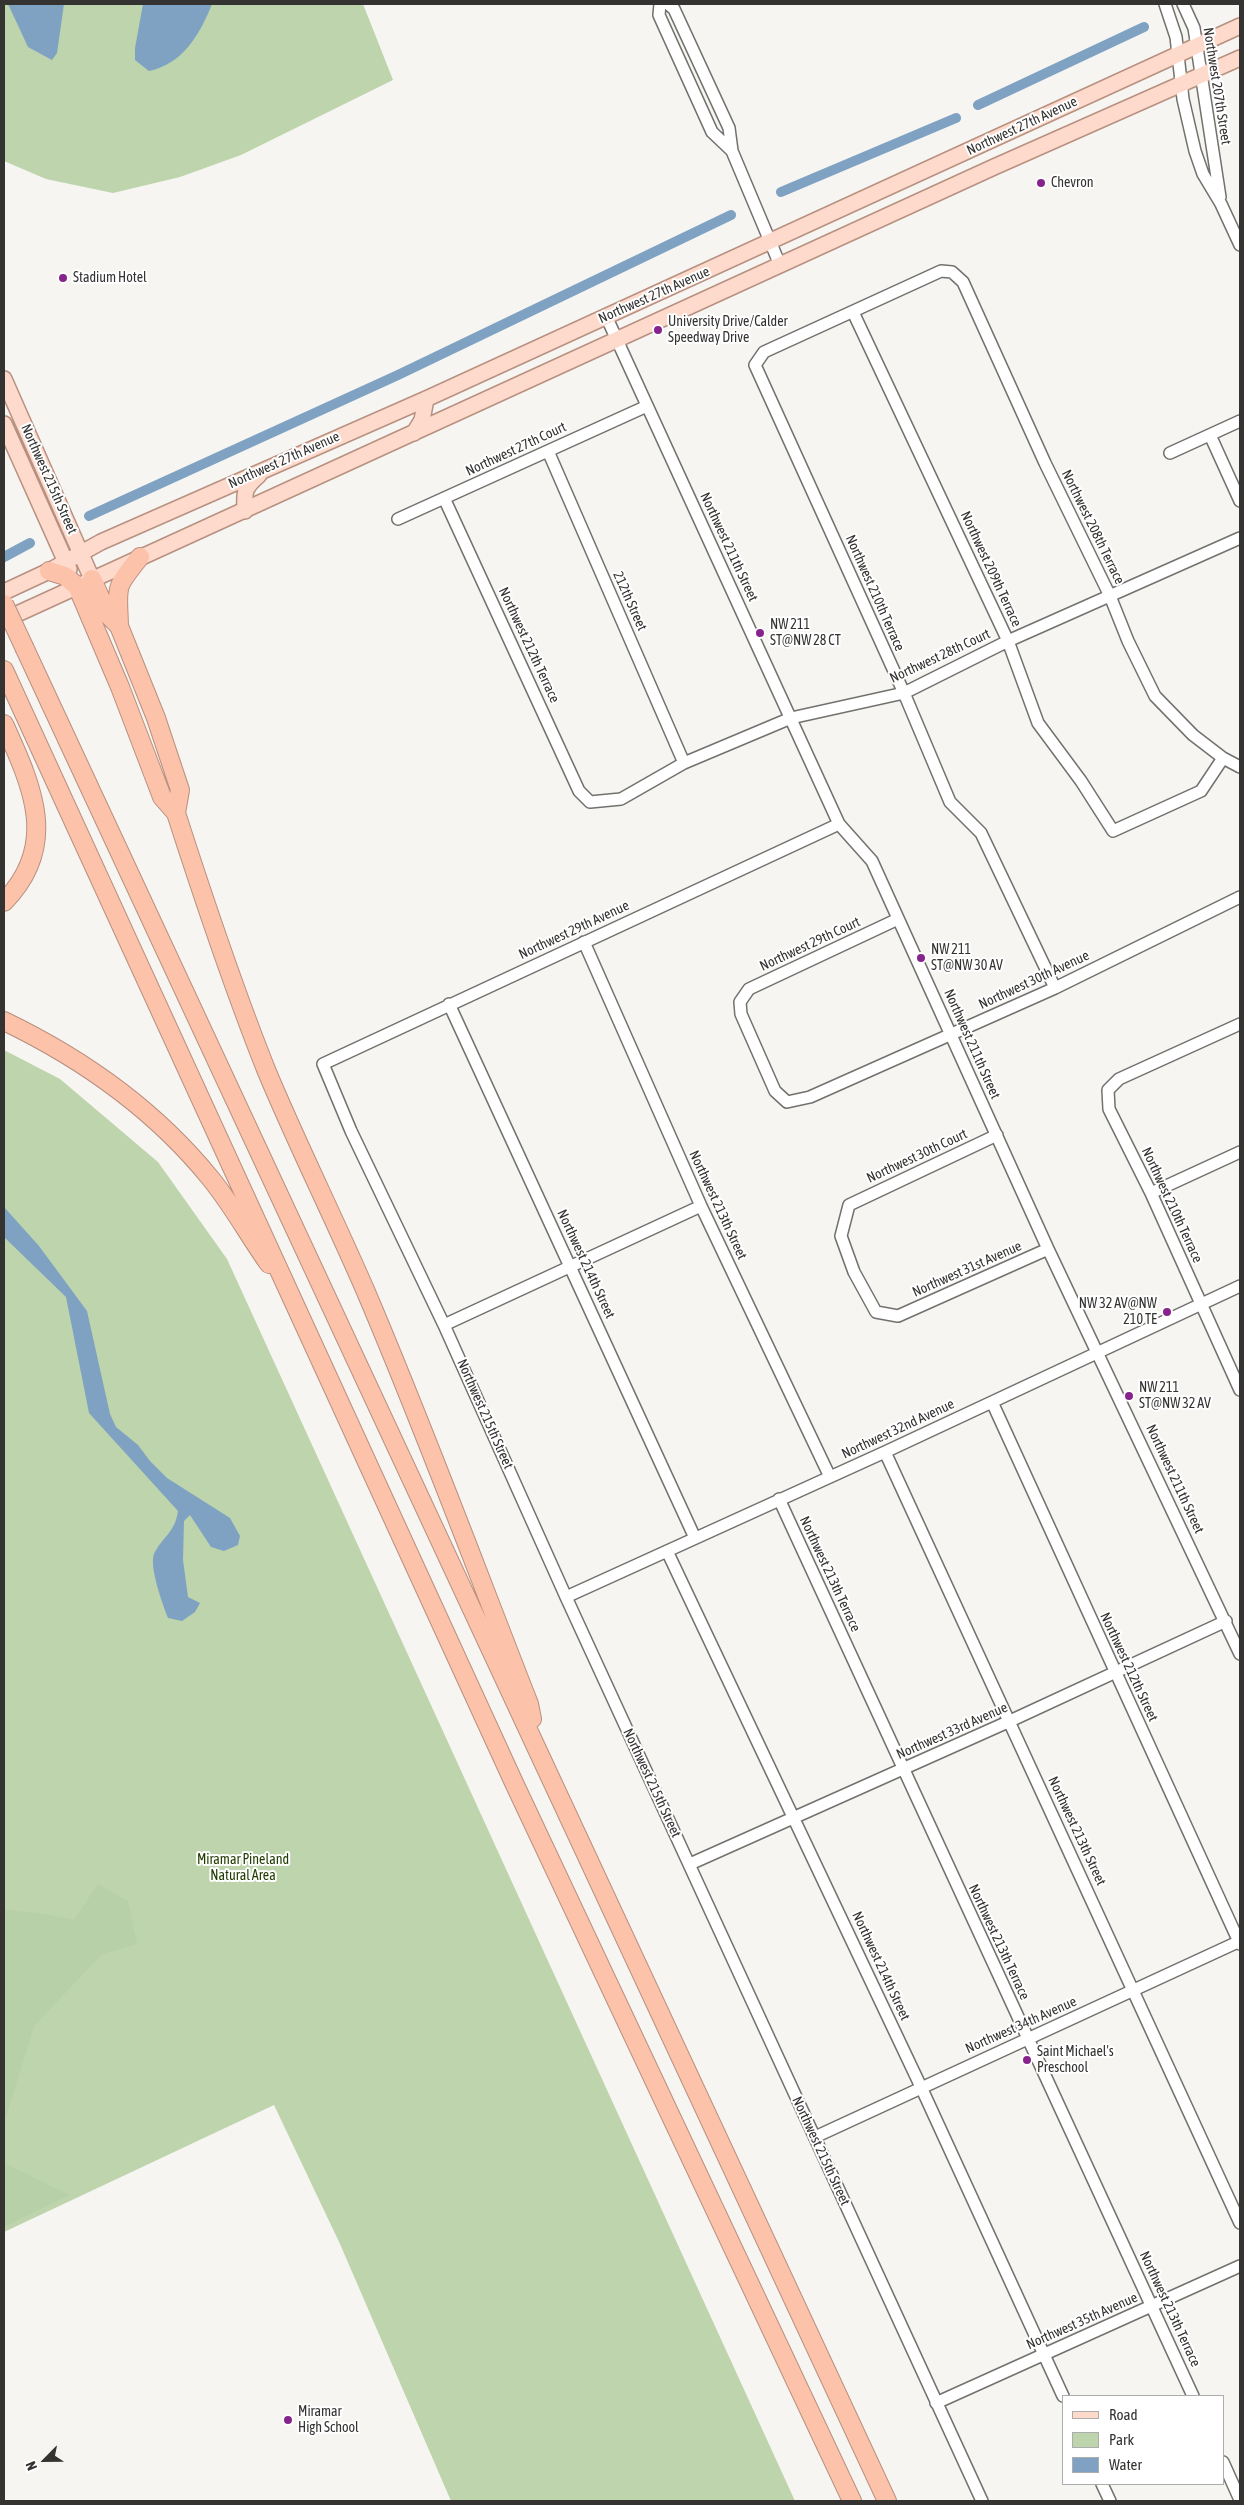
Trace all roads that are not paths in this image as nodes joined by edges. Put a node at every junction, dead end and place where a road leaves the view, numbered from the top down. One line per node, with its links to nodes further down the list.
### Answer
1 (660, 4): 12 (street)
2 (668, 4): 12 (street)
3 (1164, 4): 7 (street, Northwest 207th Street)
4 (1183, 4): 6 (street, Northwest 207th Street)
5 (1240, 26): 6 (main road, Northwest 27th Avenue)
6 (1196, 46): 7 (main road, Northwest 27th Avenue); 9 (street, Northwest 207th Street)
7 (1178, 54): 10 (street, Northwest 207th Street); 11 (main road, Northwest 27th Avenue)
8 (1240, 58): 9 (main road, Northwest 27th Avenue)
9 (1200, 76): 10 (main road, Northwest 27th Avenue); 14 (street, Northwest 207th Street)
10 (1181, 84): 13 (main road, Northwest 27th Avenue); 14 (street, Northwest 207th Street)
11 (984, 144): 13 (main road); 15 (main road, Northwest 27th Avenue)
12 (732, 151): 15 (street)
13 (994, 167): 17 (main road, Northwest 27th Avenue)
14 (1221, 204): 16 (street, Northwest 207th Street)
15 (770, 243): 17 (street); 19 (main road, Northwest 27th Avenue)
16 (1240, 245)
17 (780, 265): 20 (main road, Northwest 27th Avenue)
18 (853, 312): 43 (street, Northwest 208th Terrace); 47 (street, Northwest 209th Terrace); 49 (street, Northwest 210th Terrace)
19 (606, 316): 20 (street, Northwest 211th Street); 22 (main road, Northwest 27th Avenue)
20 (617, 340): 23 (street, Northwest 211th Street); 24 (main road, Northwest 27th Avenue)
21 (4, 379): 37 (main road, Northwest 215th Street)
22 (426, 399): 24 (main road); 27 (main road); 31 (main road, Northwest 27th Avenue)
23 (647, 406): 29 (street, Northwest 27th Court); 50 (street, Northwest 211th Street)
24 (460, 412): 27 (main road, Northwest 27th Avenue)
25 (1240, 421): 28 (street)
26 (4, 424): 39 (main road, Northwest 215th Street)
27 (414, 433): 34 (main road, Northwest 27th Avenue)
28 (1210, 435): 30 (street); 33 (street)
29 (548, 451): 32 (street, Northwest 27th Court); 53 (street, 212th Street)
30 (1170, 453)
31 (268, 467): 34 (main road); 37 (main road, Northwest 27th Avenue)
32 (444, 498): 35 (street, Northwest 27th Court); 55 (street, Northwest 212th Terrace)
33 (1240, 500)
34 (245, 511): 38 (main road, Northwest 27th Avenue)
35 (398, 520)
36 (1240, 538): 43 (street, Northwest 28th Court)
37 (81, 552): 39 (main road, Northwest 27th Avenue); 41 (main road, Northwest 215th Street)
38 (140, 557): 41 (main road, Northwest 27th Avenue); 46 (highway)
39 (66, 562): 40 (main road, Northwest 27th Avenue); 41 (main road, Northwest 215th Street)
40 (49, 571): 41 (highway); 42 (main road, Northwest 27th Avenue)
41 (84, 583): 45 (main road, Northwest 27th Avenue); 46 (highway); 56 (highway)
42 (4, 592)
43 (1110, 596): 47 (street, Northwest 28th Court); 52 (street, Northwest 208th Terrace)
44 (4, 604): 93 (highway, bridge)
45 (4, 620)
46 (118, 626): 56 (highway)
47 (1008, 641): 49 (street, Northwest 28th Court); 52 (street, Northwest 209th Terrace)
48 (4, 670): 76 (highway)
49 (904, 692): 50 (street, Northwest 28th Court); 62 (street, Northwest 210th Terrace)
50 (791, 718): 53 (street, Northwest 28th Court); 57 (street, Northwest 211th Street)
51 (4, 724): 59 (highway)
52 (1223, 758): 54 (street, Northwest 208th Terrace)
53 (684, 763): 55 (street, Northwest 28th Court)
54 (1240, 767)
55 (590, 802)
56 (176, 813): 93 (highway)
57 (839, 824): 60 (street, Northwest 211th Street); 61 (street, Northwest 29th Avenue)
58 (1240, 897): 62 (street, Northwest 30th Avenue)
59 (4, 902)
60 (898, 919): 66 (street, Northwest 211th Street); 68 (street, Northwest 29th Court)
61 (584, 942): 63 (street, Northwest 29th Avenue); 72 (street, Northwest 213th Street)
62 (1055, 988): 66 (street, Northwest 30th Avenue)
63 (449, 1004): 67 (street, Northwest 29th Avenue); 74 (street, Northwest 214th Street)
64 (4, 1021): 76 (highway)
65 (1240, 1024): 71 (street, Northwest 210th Terrace)
66 (951, 1034): 68 (street, Northwest 30th Avenue); 69 (street, Northwest 211th Street)
67 (323, 1064): 79 (street, Northwest 215th Street)
68 (810, 1097)
69 (997, 1135): 73 (street, Northwest 211th Street); 78 (street, Northwest 30th Court)
70 (1240, 1152): 71 (street)
71 (1151, 1193): 77 (street, Northwest 210th Terrace)
72 (701, 1206): 74 (street); 84 (street, Northwest 213th Street)
73 (1048, 1249): 78 (street, Northwest 31st Avenue); 80 (street, Northwest 211th Street)
74 (570, 1266): 79 (street); 86 (street, Northwest 214th Street)
75 (1240, 1286): 77 (street, Northwest 32nd Avenue)
76 (294, 1299): 112 (highway)
77 (1200, 1304): 80 (street, Northwest 32nd Avenue); 81 (street, Northwest 210th Terrace)
78 (898, 1316)
79 (444, 1325): 88 (street, Northwest 215th Street)
80 (1098, 1351): 82 (street, Northwest 32nd Avenue); 89 (street, Northwest 211th Street)
81 (1240, 1390)
82 (992, 1402): 83 (street, Northwest 32nd Avenue); 91 (street, Northwest 212th Street)
83 (884, 1452): 84 (street, Northwest 32nd Avenue); 92 (street, Northwest 213th Street)
84 (830, 1477): 85 (street, Northwest 32nd Avenue)
85 (779, 1500): 86 (street, Northwest 32nd Avenue); 94 (street, Northwest 213th Terrace)
86 (695, 1538): 87 (street, Northwest 32nd Avenue)
87 (667, 1551): 88 (street, Northwest 32nd Avenue); 95 (street, Northwest 214th Street)
88 (566, 1596): 96 (street, Northwest 215th Street)
89 (1226, 1621): 90 (street, Northwest 211th Street); 91 (street, Northwest 33rd Avenue)
90 (1240, 1654)
91 (1114, 1672): 92 (street, Northwest 33rd Avenue); 97 (street, Northwest 212th Street)
92 (1010, 1721): 94 (street, Northwest 33rd Avenue); 98 (street, Northwest 213th Street)
93 (539, 1754): 113 (highway)
94 (903, 1769): 95 (street, Northwest 33rd Avenue); 99 (street, Northwest 213th Terrace)
95 (794, 1818): 96 (street, Northwest 33rd Avenue); 100 (street, Northwest 214th Street)
96 (690, 1864): 101 (street, Northwest 215th Street)
97 (1240, 1942): 98 (street, Northwest 34th Avenue)
98 (1134, 1991): 99 (street, Northwest 34th Avenue); 102 (street, Northwest 213th Street)
99 (1027, 2039): 100 (street, Northwest 34th Avenue); 104 (street, Northwest 213th Terrace)
100 (922, 2087): 101 (street, Northwest 34th Avenue); 105 (street, Northwest 214th Street)
101 (815, 2137): 108 (street, Northwest 215th Street)
102 (1240, 2223)
103 (1240, 2266): 104 (street, Northwest 35th Avenue)
104 (1152, 2306): 105 (street, Northwest 35th Avenue); 107 (street, Northwest 213th Terrace)
105 (1045, 2354): 106 (street, Northwest 214th Street); 108 (street, Northwest 35th Avenue)
106 (1063, 2395)
107 (1193, 2395)
108 (936, 2404): 114 (street, Northwest 215th Street)
109 (1224, 2464): 111 (street)
110 (1102, 2485): 115 (street)
111 (1240, 2500)
112 (852, 2501)
113 (887, 2501)
114 (982, 2501)
115 (1110, 2501)

